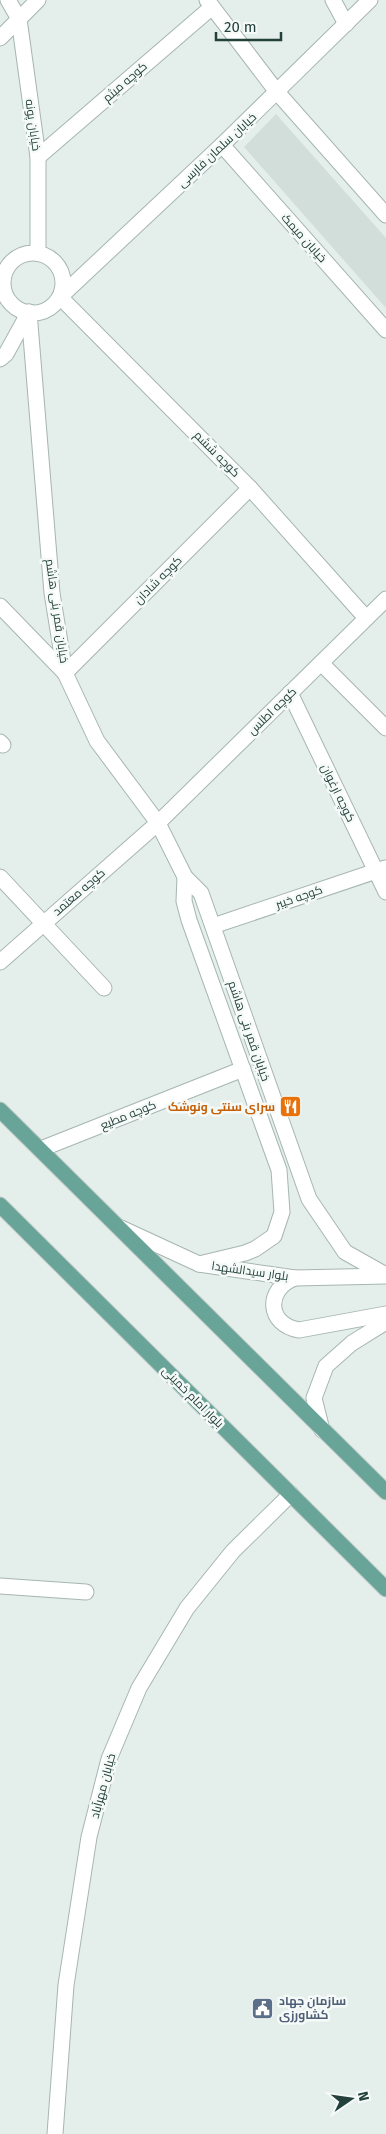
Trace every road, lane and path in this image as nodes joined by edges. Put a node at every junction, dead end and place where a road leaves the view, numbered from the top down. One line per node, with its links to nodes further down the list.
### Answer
1 (8, 0): 6 (street, خیابان پونه)
2 (38, 0): 6 (street)
3 (333, 0): 7 (street)
4 (370, 0): 7 (street, خیابان سلمان فارسی)
5 (209, 4): 9 (street); 11 (street, کوچه میثم)
6 (19, 18): 8 (street); 11 (street, خیابان پونه)
7 (346, 24): 9 (street, خیابان سلمان فارسی)
8 (0, 38)
9 (277, 92): 10 (street, خیابان سلمان فارسی); 12 (street)
10 (222, 145): 15 (street, خیابان سلمان فارسی); 19 (street, خیابان میمک)
11 (38, 157): 13 (street, خیابان پونه)
12 (386, 215)
13 (38, 253): 14 (street); 15 (street)
14 (6, 263): 17 (street)
15 (60, 297): 18 (street); 21 (street, کوچه ششم)
16 (0, 298): 17 (street)
17 (15, 306): 18 (street)
18 (29, 312): 20 (street); 26 (street, خیابان قمر بنی هاشم)
19 (386, 330)
20 (0, 359)
21 (250, 488): 24 (street, کوچه ششم); 26 (street, کوچه شادان)
22 (386, 599): 24 (street, کوچه اطلس)
23 (0, 606): 26 (street)
24 (366, 618): 25 (street, کوچه اطلس)
25 (321, 663): 27 (street, کوچه اطلس); 28 (street)
26 (65, 673): 29 (street, خیابان قمر بنی هاشم)
27 (290, 694): 29 (street, کوچه اطلس); 30 (street, کوچه ارغوان)
28 (386, 728)
29 (158, 823): 32 (street, خیابان قمر بنی هاشم); 34 (street, کوچه معتمد)
30 (381, 870): 33 (street, کوچه ارغوان); 35 (street, کوچه خیبر)
31 (0, 877): 34 (street)
32 (185, 877): 35 (street, خیابان قمر بنی هاشم); 38 (street, خیابان قمر بنی هاشم)
33 (386, 892)
34 (44, 922): 36 (street, کوچه معتمد); 37 (street)
35 (213, 926): 44 (street, خیابان قمر بنی هاشم)
36 (0, 962)
37 (104, 988)
38 (243, 1069): 40 (street, کوچه مطیع); 43 (street, خیابان قمر بنی هاشم)
39 (0, 1110): 40 (main road)
40 (41, 1149): 42 (main road)
41 (0, 1205): 50 (main road, بلوار امام خمینی)
42 (121, 1228): 43 (street, بلوار سیدالشهدا); 48 (main road)
43 (198, 1264): 45 (street, بلوار سیدالشهدا)
44 (386, 1276): 45 (street, بلوار سیدالشهدا)
45 (294, 1278): 46 (street)
46 (386, 1314)
47 (386, 1322): 48 (street)
48 (322, 1430): 49 (main road)
49 (386, 1492)
50 (291, 1494): 52 (main road, بلوار امام خمینی); 54 (street, خیابان مهرآباد)
51 (0, 1586): 53 (street)
52 (386, 1589)
53 (86, 1592)
54 (55, 2134)

